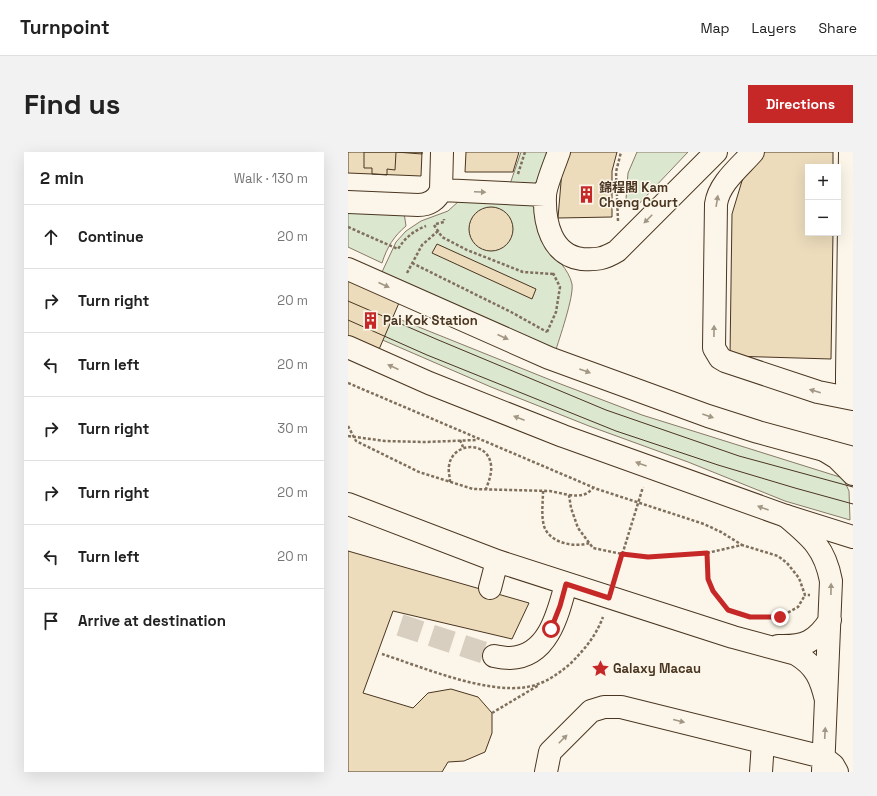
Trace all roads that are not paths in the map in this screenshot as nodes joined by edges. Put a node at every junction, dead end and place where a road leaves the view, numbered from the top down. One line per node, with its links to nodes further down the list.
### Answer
1 (442, 152): 6 (main road)
2 (558, 152): 7 (main road)
3 (716, 152): 7 (main road, one-way to 7)
4 (753, 152): 13 (main road, one-way to 4)
5 (850, 152): 9 (main road)
6 (441, 190): 7 (main road, one-way to 7); 8 (main road)
7 (545, 195)
8 (348, 202)
9 (851, 234): 12 (main road)
10 (348, 269): 14 (main road, one-way to 14)
11 (348, 347): 18 (main road, one-way to 11)
12 (853, 393)
13 (853, 399)
14 (824, 450): 15 (main road); 16 (main road)
15 (853, 458)
16 (853, 474)
17 (348, 504): 20 (main road)
18 (786, 516): 19 (main road); 23 (main road, one-way to 18)
19 (853, 538)
20 (497, 561): 21 (main road); 22 (main road)
21 (566, 584): 24 (main road); 25 (main road)
22 (490, 588)
23 (830, 620): 24 (main road); 26 (main road)
24 (763, 646): 26 (main road)
25 (494, 656)
26 (826, 700): 28 (main road, one-way to 26)
27 (763, 742): 28 (main road); 29 (main road, one-way to 27); 30 (main road)
28 (828, 767)
29 (546, 772)
30 (761, 772)

